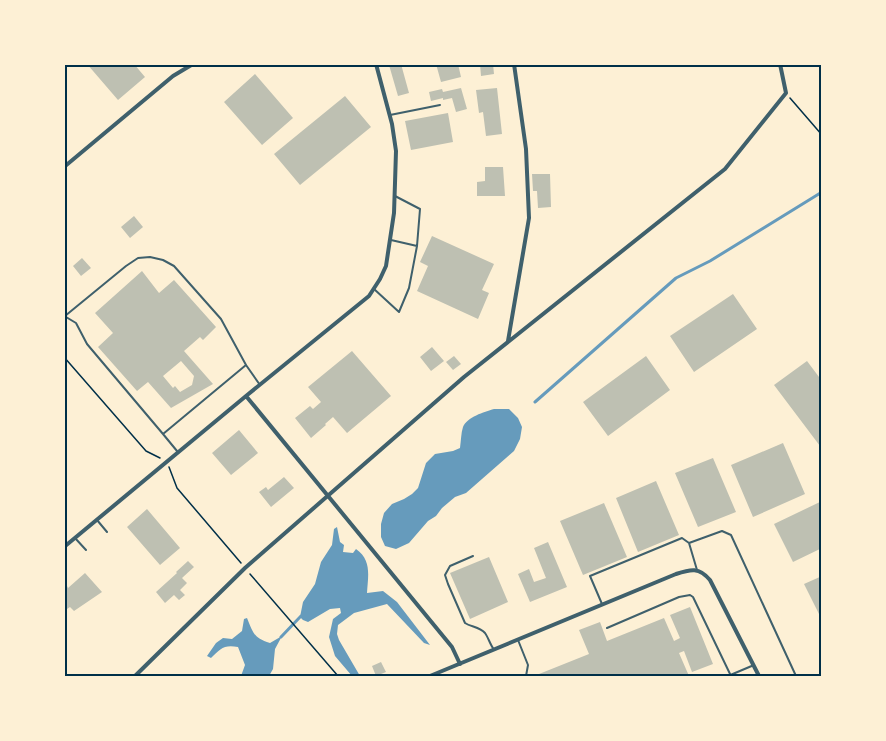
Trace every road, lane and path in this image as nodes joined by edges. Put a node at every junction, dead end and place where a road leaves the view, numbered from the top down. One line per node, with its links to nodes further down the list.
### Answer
1 (193, 64): 9 (street)
2 (376, 64): 7 (street)
3 (514, 64): 15 (street)
4 (780, 64): 5 (street)
5 (786, 93): 8 (path); 15 (street)
6 (440, 105): 7 (lane)
7 (390, 115): 10 (street)
8 (822, 135)
9 (64, 167)
10 (395, 196): 11 (street); 12 (lane)
11 (391, 239): 12 (lane); 13 (street)
12 (417, 246): 13 (lane)
13 (374, 289): 18 (street)
14 (65, 316): 17 (lane); 20 (lane)
15 (508, 342): 24 (street)
16 (64, 357): 21 (path)
17 (246, 365): 18 (lane); 20 (lane)
18 (260, 384): 19 (street)
19 (246, 396): 22 (street); 24 (street)
20 (163, 434): 22 (lane)
21 (146, 451)
22 (178, 452): 25 (street)
23 (177, 488): 32 (path)
24 (328, 496): 32 (street); 38 (street)
25 (97, 520): 26 (lane); 27 (street)
26 (107, 532)
27 (75, 538): 29 (street); 30 (lane)
28 (689, 543): 33 (lane); 34 (lane); 46 (lane)
29 (64, 547)
30 (86, 550)
31 (473, 556): 37 (lane)
32 (245, 568): 40 (street); 41 (path)
33 (697, 570): 34 (street); 39 (street)
34 (602, 604): 36 (street)
35 (607, 628): 44 (lane)
36 (518, 640): 37 (street); 43 (lane)
37 (494, 651): 38 (street)
38 (460, 664): 42 (street)
39 (754, 665): 44 (lane); 45 (street)
40 (135, 676)
41 (338, 676)
42 (430, 676)
43 (526, 676)
44 (730, 676)
45 (759, 676)
46 (795, 676)

